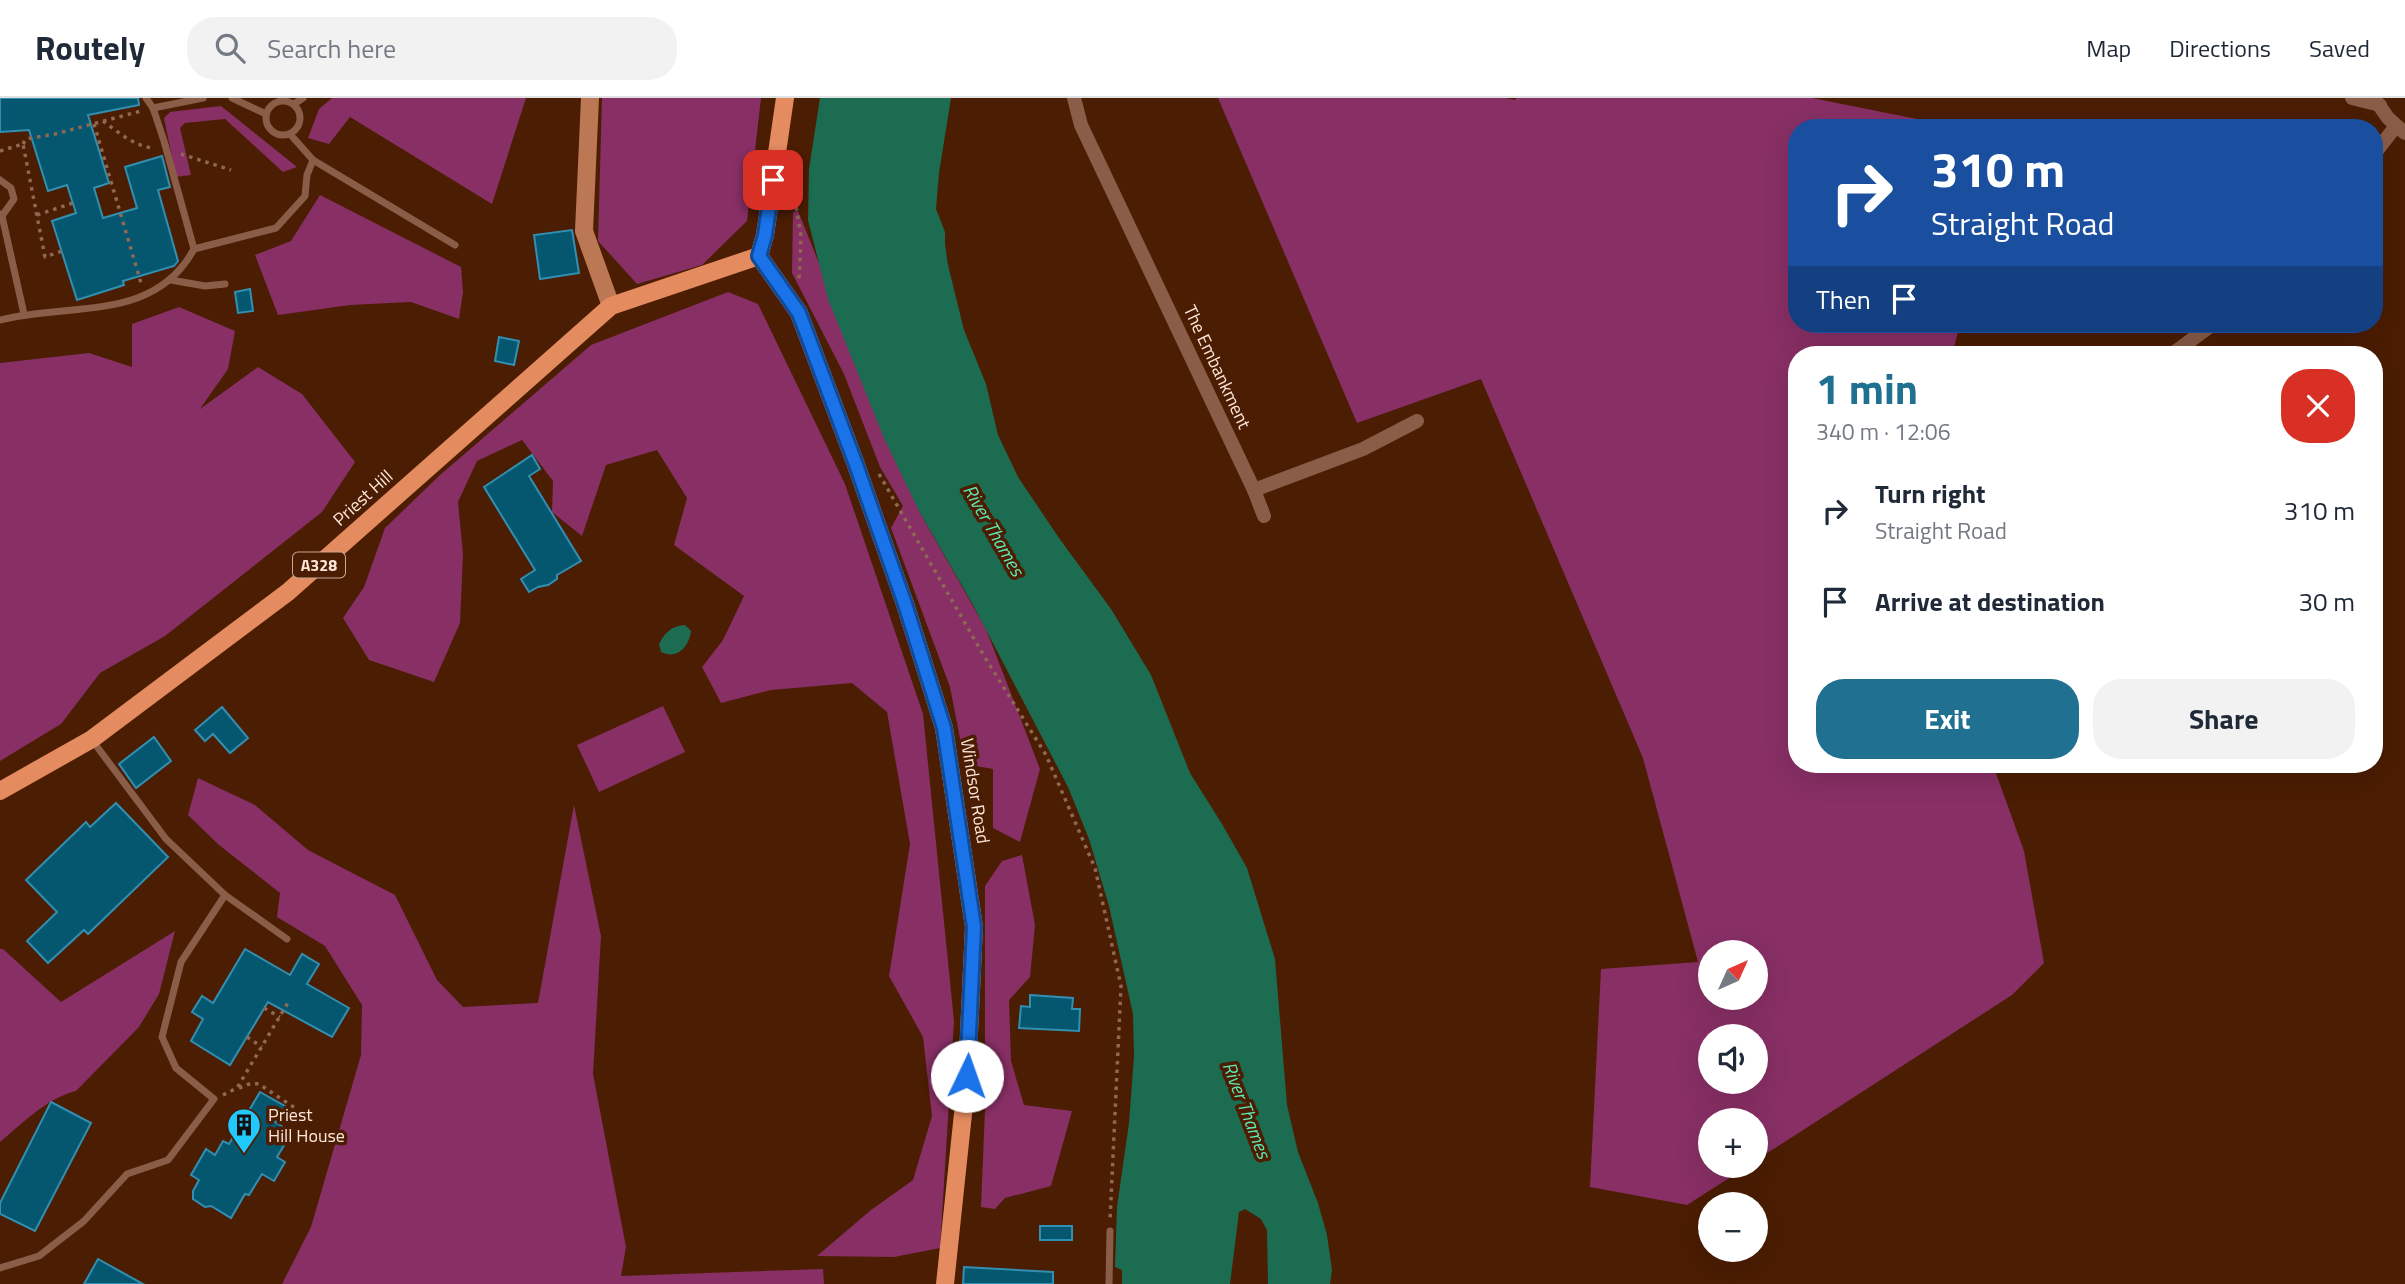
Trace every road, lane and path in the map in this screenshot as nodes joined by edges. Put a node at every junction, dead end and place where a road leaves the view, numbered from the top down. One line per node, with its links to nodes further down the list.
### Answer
1 (146, 98): 11 (lane)
2 (203, 98): 11 (lane)
3 (232, 98): 12 (lane)
4 (303, 98): 10 (lane)
5 (590, 98): 36 (main road)
6 (785, 98): 31 (main road)
7 (1074, 98): 43 (street, The Embankment)
8 (2352, 98): 9 (street)
9 (2377, 102): 15 (street)
10 (294, 104): 12 (lane); 16 (lane)
11 (153, 108): 13 (path); 19 (lane)
12 (266, 114): 16 (lane)
13 (103, 121): 14 (path); 19 (path)
14 (94, 124): 17 (path); 35 (path)
15 (2400, 129): 18 (street)
16 (290, 134): 21 (lane)
17 (23, 144): 20 (path); 27 (path)
18 (2383, 145)
19 (167, 149): 22 (path); 29 (lane)
20 (0, 151)
21 (313, 160): 28 (lane); 29 (lane)
22 (231, 170)
23 (792, 179): 34 (path)
24 (0, 180): 26 (lane)
25 (73, 203): 27 (path)
26 (1, 215): 37 (lane)
27 (37, 215): 30 (path)
28 (455, 245)
29 (194, 249): 32 (lane)
30 (62, 251)
31 (759, 256): 36 (main road, Priest Hill / A328); 59 (main road, Windsor Road)
32 (171, 279): 33 (lane); 35 (lane)
33 (225, 284)
34 (799, 285)
35 (144, 296): 37 (lane)
36 (611, 306): 45 (main road, Priest Hill / A328)
37 (24, 314): 38 (lane)
38 (0, 320)
39 (2201, 333): 40 (street)
40 (2183, 346)
41 (1417, 421): 43 (street)
42 (878, 472): 57 (path)
43 (1254, 491): 44 (street, The Embankment)
44 (1264, 516)
45 (92, 739): 46 (main road, Priest Hill / A328); 47 (lane)
46 (0, 790)
47 (225, 895): 48 (lane); 55 (lane)
48 (288, 939)
49 (289, 1001): 51 (path)
50 (264, 1008): 51 (path)
51 (280, 1017): 53 (path)
52 (247, 1037): 53 (path)
53 (262, 1047): 54 (path)
54 (237, 1088): 55 (path); 56 (path)
55 (214, 1099): 58 (lane)
56 (298, 1110)
57 (1110, 1231): 60 (lane)
58 (0, 1268)
59 (945, 1284)
60 (1109, 1284)

